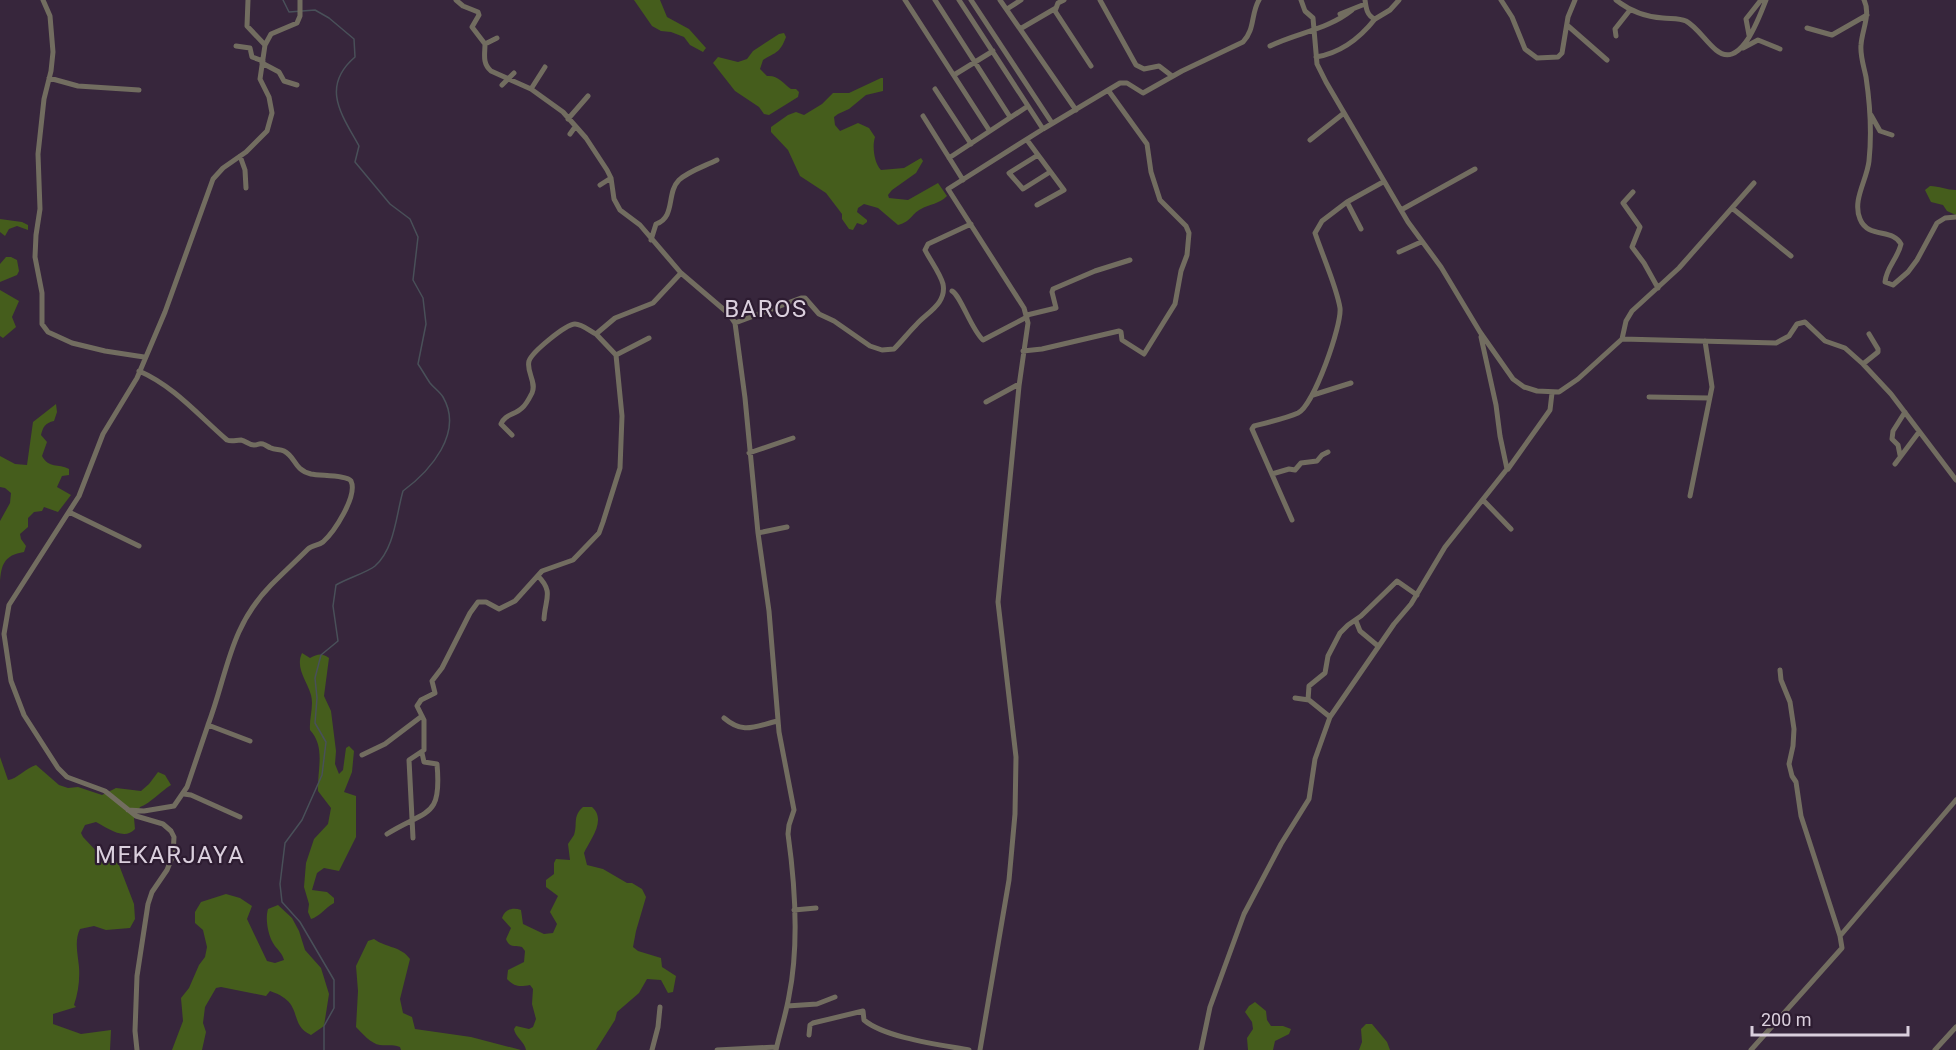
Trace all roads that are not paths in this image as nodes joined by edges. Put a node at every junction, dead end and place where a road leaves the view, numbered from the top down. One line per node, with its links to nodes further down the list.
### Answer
1 (43, 0): 53 (street)
2 (248, 0): 38 (street)
3 (456, 0): 37 (street)
4 (905, 0): 51 (street)
5 (935, 0): 46 (street)
6 (960, 0): 43 (street)
7 (971, 0): 69 (street)
8 (1000, 0): 24 (street)
9 (1021, 0): 24 (street)
10 (1064, 0): 23 (street)
11 (1100, 0): 52 (street)
12 (1259, 0): 52 (street)
13 (1301, 0): 33 (street)
14 (1399, 0): 29 (street)
15 (1502, 0): 30 (street)
16 (1575, 0): 30 (street)
17 (1616, 0): 26 (street)
18 (1761, 0): 34 (street)
19 (1766, 0): 34 (street)
20 (1864, 0): 28 (street)
21 (300, 2): 38 (street)
22 (1365, 2): 25 (street); 29 (street)
23 (1056, 8): 32 (street); 48 (street)
24 (1006, 9): 32 (street)
25 (1353, 10): 27 (street); 33 (street)
26 (1630, 10): 35 (street); 41 (street)
27 (1340, 14)
28 (1867, 15): 31 (street); 64 (street)
29 (1375, 19): 44 (street)
30 (1567, 25): 45 (street)
31 (1807, 28)
32 (1020, 29): 63 (street)
33 (1314, 31): 40 (street); 44 (street)
34 (1749, 34): 41 (street)
35 (1616, 36)
36 (497, 38): 37 (street)
37 (485, 44): 54 (street)
38 (265, 45): 47 (street)
39 (236, 46): 47 (street)
40 (1270, 46)
41 (1742, 49): 42 (street)
42 (1780, 49)
43 (993, 51): 46 (street); 62 (street)
44 (1316, 57): 65 (street)
45 (1607, 60)
46 (975, 62): 51 (street); 67 (street)
47 (262, 64): 55 (street); 79 (street)
48 (1091, 66)
49 (545, 67): 57 (street)
50 (514, 74): 54 (street)
51 (954, 75): 72 (street)
52 (1172, 76): 60 (street)
53 (49, 78): 58 (street); 116 (street)
54 (509, 79): 56 (street); 57 (street)
55 (297, 85)
56 (502, 85)
57 (531, 89): 68 (street)
58 (138, 90)
59 (935, 90): 77 (street)
60 (1108, 90): 63 (street); 114 (street)
61 (588, 96): 68 (street)
62 (1028, 106): 67 (street); 71 (street)
63 (1076, 110): 69 (street)
64 (1869, 111): 74 (street); 95 (street)
65 (1344, 113): 76 (street); 86 (street)
66 (923, 116): 80 (street)
67 (1010, 117): 72 (street)
68 (568, 118): 70 (street)
69 (1052, 123): 71 (street)
70 (575, 127): 73 (street); 84 (street)
71 (1043, 129): 75 (street)
72 (989, 130): 77 (street)
73 (570, 134)
74 (1892, 135)
75 (1027, 140): 78 (street); 85 (street)
76 (1310, 140)
77 (971, 144): 80 (street)
78 (1038, 155): 83 (street); 83 (street)
79 (240, 156): 89 (street); 116 (street)
80 (949, 158): 85 (street)
81 (717, 160): 98 (street)
82 (1475, 169): 94 (street)
83 (1050, 172): 92 (street)
84 (611, 178): 88 (street); 98 (street)
85 (963, 180): 96 (street)
86 (1383, 182): 91 (street); 94 (street)
87 (1754, 183): 93 (street)
88 (600, 185)
89 (246, 188)
90 (1633, 192): 104 (street)
91 (1347, 202): 97 (street); 122 (street)
92 (1037, 205)
93 (1732, 208): 101 (street); 104 (street)
94 (1401, 210): 99 (street)
95 (1956, 218)
96 (972, 224): 106 (street); 107 (street)
97 (1361, 229)
98 (651, 240): 103 (street)
99 (1421, 242): 100 (street); 108 (street)
100 (1399, 252)
101 (1791, 256)
102 (1131, 260): 106 (street)
103 (681, 273): 107 (street); 109 (street)
104 (1658, 288): 112 (street)
105 (952, 291): 106 (street)
106 (1027, 316): 114 (street)
107 (735, 323): 131 (street)
108 (1480, 332): 121 (street); 134 (street)
109 (596, 334): 115 (street); 128 (street)
110 (1869, 334): 117 (street)
111 (649, 338): 115 (street)
112 (1622, 339): 113 (street); 121 (street)
113 (1705, 341): 117 (street); 124 (street)
114 (1023, 351): 120 (street)
115 (616, 355): 145 (street)
116 (144, 357): 118 (street)
117 (1863, 364): 126 (street)
118 (139, 371): 139 (street); 157 (street)
119 (1351, 383): 122 (street)
120 (1019, 384): 125 (street); 181 (street)
121 (1552, 393): 134 (street)
122 (1313, 395): 135 (street)
123 (1649, 397): 124 (street)
124 (1708, 398): 137 (street)
125 (986, 402)
126 (1905, 412): 127 (street); 132 (street)
127 (1919, 432): 132 (street); 136 (street)
128 (512, 435)
129 (793, 438): 131 (street)
130 (1328, 452): 135 (street)
131 (749, 453): 143 (street)
132 (1900, 455): 133 (street)
133 (1895, 464)
134 (1507, 470): 138 (street)
135 (1272, 474): 140 (street)
136 (1956, 480)
137 (1690, 496)
138 (1484, 500): 142 (street); 146 (street)
139 (69, 512): 144 (street); 163 (street)
140 (1292, 520)
141 (787, 527): 143 (street)
142 (1511, 529)
143 (758, 533): 156 (street)
144 (139, 546)
145 (538, 576): 147 (street); 153 (street)
146 (1417, 595): 148 (street); 149 (street)
147 (544, 619)
148 (1356, 621): 149 (street); 152 (street)
149 (1378, 646): 154 (street)
150 (1780, 670): 170 (street)
151 (1295, 698): 152 (street)
152 (1308, 700): 154 (street)
153 (422, 716): 159 (street); 160 (street)
154 (1330, 717): 182 (street)
155 (724, 718): 156 (street)
156 (778, 721): 169 (street)
157 (208, 725): 158 (street); 161 (street)
158 (250, 741)
159 (422, 753): 165 (street); 165 (street)
160 (362, 755)
161 (184, 794): 163 (street); 164 (street)
162 (1956, 800): 170 (street)
163 (126, 810): 177 (street)
164 (240, 817)
165 (412, 819): 166 (street); 167 (street)
166 (387, 834)
167 (412, 838)
168 (816, 908): 169 (street)
169 (794, 910): 172 (street)
170 (1840, 936): 183 (street)
171 (835, 997): 172 (street)
172 (787, 1006): 176 (street)
173 (660, 1007): 178 (street)
174 (1956, 1027): 184 (street)
175 (809, 1035): 180 (street)
176 (776, 1049): 179 (street)
177 (137, 1050)
178 (652, 1050)
179 (717, 1050)
180 (969, 1050)
181 (980, 1050)
182 (1201, 1050)
183 (1751, 1050)
184 (1935, 1050)

